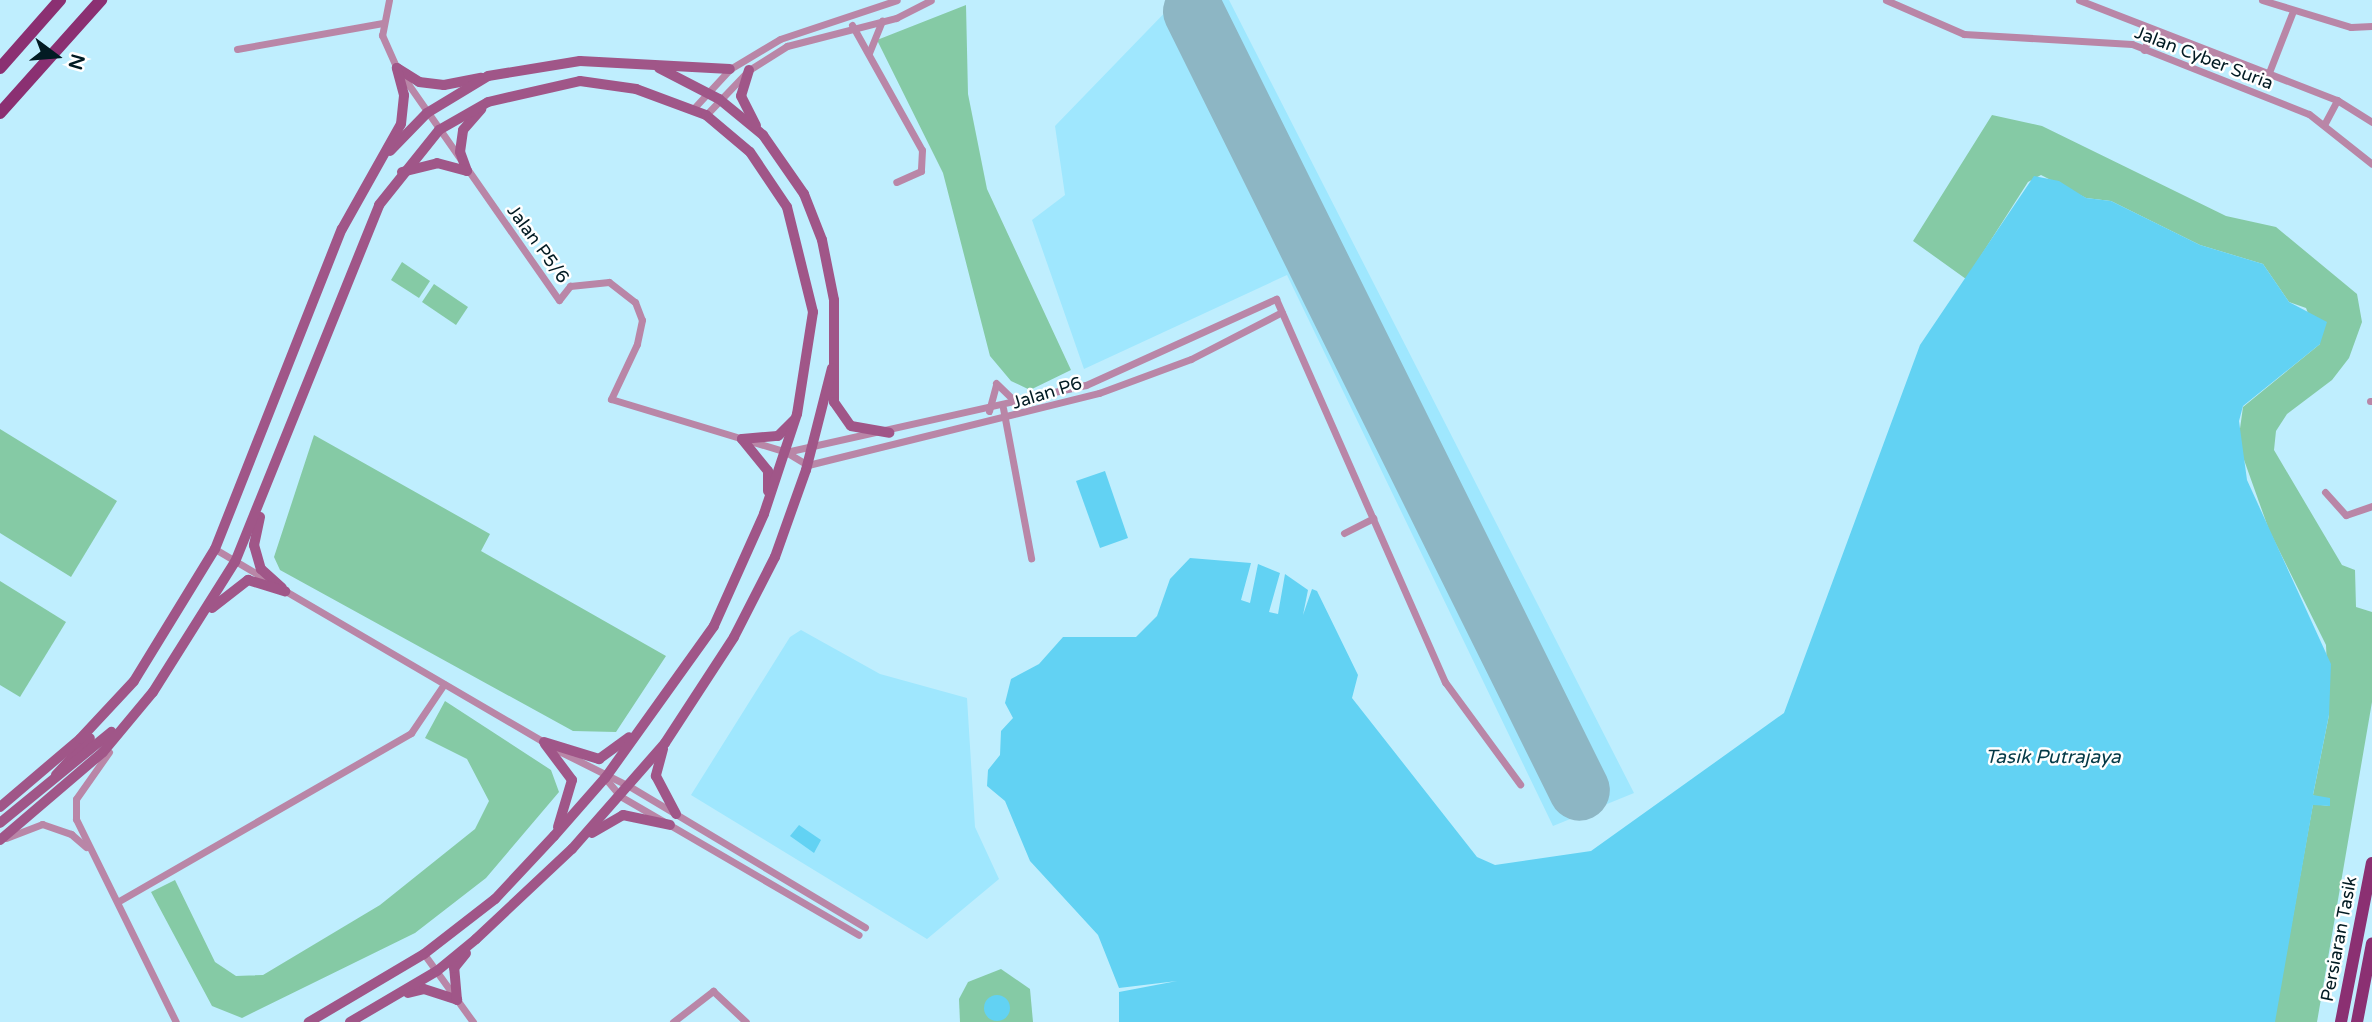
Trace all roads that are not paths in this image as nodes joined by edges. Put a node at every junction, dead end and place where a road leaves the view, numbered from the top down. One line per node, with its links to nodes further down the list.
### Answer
1 (60, 0): 19 (main road)
2 (102, 0): 32 (main road)
3 (389, 0): 12 (street)
4 (897, 0): 10 (street)
5 (930, 0): 11 (street)
6 (1886, 0): 17 (street, Jalan Cyber Suria)
7 (2080, 0): 15 (street)
8 (2262, 0): 9 (street)
9 (2293, 11): 13 (street); 24 (street)
10 (849, 18): 14 (street); 22 (street)
11 (882, 21): 14 (street); 18 (street)
12 (383, 23): 16 (street); 20 (street, Jalan P5/6)
13 (2372, 26)
14 (854, 28): 18 (street); 23 (street)
15 (2151, 31): 17 (street); 24 (street)
16 (237, 49)
17 (2144, 50): 35 (street, Jalan Cyber Suria)
18 (869, 54): 42 (street)
19 (0, 68)
20 (397, 68): 25 (street); 31 (street, Jalan P5/6); 38 (street)
21 (659, 68): 22 (street); 25 (street); 26 (street)
22 (730, 69): 26 (street)
23 (749, 70): 27 (street); 37 (street)
24 (2268, 75): 28 (street)
25 (488, 76): 31 (street)
26 (707, 91): 27 (street); 30 (street)
27 (719, 99): 33 (street); 37 (street)
28 (2337, 100): 34 (street); 35 (street)
29 (488, 102): 30 (street); 36 (street); 40 (street)
30 (694, 108): 33 (street)
31 (427, 113): 36 (street, Jalan P5/6); 38 (street)
32 (0, 114)
33 (706, 115): 48 (street)
34 (2372, 122)
35 (2325, 123): 39 (street, Jalan Cyber Suria)
36 (439, 130): 40 (street, Jalan P5/6); 41 (street)
37 (763, 135): 44 (street)
38 (381, 160): 52 (street)
39 (2372, 164)
40 (467, 171): 41 (street); 51 (street, Jalan P5/6)
41 (400, 172): 55 (street)
42 (896, 182)
43 (1282, 312): 45 (street, Jalan P6); 49 (street, Jalan P6); 61 (street)
44 (832, 368): 50 (street); 53 (street)
45 (1017, 403): 46 (street, Jalan P6); 47 (street)
46 (1003, 408): 47 (street, Jalan P6); 49 (street)
47 (989, 411): 50 (street, Jalan P6)
48 (797, 414): 51 (street); 54 (street)
49 (1005, 421): 56 (street, Jalan P6); 64 (street)
50 (889, 433): 53 (street, Jalan P6)
51 (742, 439): 54 (street, Jalan P5/6); 60 (street)
52 (257, 445): 55 (street); 63 (street)
53 (811, 450): 54 (street, Jalan P6); 56 (street)
54 (786, 452): 56 (street); 60 (street)
55 (280, 453): 57 (street)
56 (807, 465): 73 (street)
57 (266, 490): 65 (street); 66 (street)
58 (2325, 492): 59 (street)
59 (2372, 506)
60 (764, 514): 71 (street)
61 (1373, 518): 62 (street); 75 (street)
62 (1344, 533)
63 (215, 549): 65 (street); 68 (street)
64 (1031, 558)
65 (236, 562): 66 (street); 67 (street)
66 (285, 591): 67 (street); 69 (street)
67 (198, 623): 70 (street); 78 (street)
68 (134, 681): 78 (street); 79 (street)
69 (444, 684): 72 (street); 87 (street)
70 (153, 692): 83 (street); 85 (street)
71 (661, 702): 72 (street); 74 (street)
72 (544, 742): 74 (street); 82 (street)
73 (665, 743): 76 (street); 80 (street)
74 (605, 778): 76 (street); 77 (street); 82 (street)
75 (1520, 784)
76 (629, 786): 77 (street); 80 (street)
77 (620, 796): 80 (street); 84 (street)
78 (29, 802): 81 (street)
79 (0, 807)
80 (673, 820): 84 (street); 88 (street); 89 (street)
81 (0, 823)
82 (554, 836): 92 (street)
83 (0, 840): 85 (street)
84 (572, 849): 90 (street)
85 (89, 850): 87 (street)
86 (2372, 863): 102 (main road, Persiaran Tasik)
87 (119, 901): 96 (street)
88 (865, 927)
89 (859, 935)
90 (476, 939): 93 (street); 95 (street)
91 (2372, 943): 103 (main road, Persiaran Tasik)
92 (425, 954): 93 (street); 97 (street)
93 (437, 971): 94 (street); 95 (street)
94 (398, 995): 95 (street); 98 (street)
95 (457, 1000): 99 (street)
96 (176, 1022)
97 (309, 1022)
98 (351, 1022)
99 (473, 1022)
100 (673, 1022): 101 (street)
101 (746, 1022)
102 (2341, 1022)
103 (2357, 1022)

